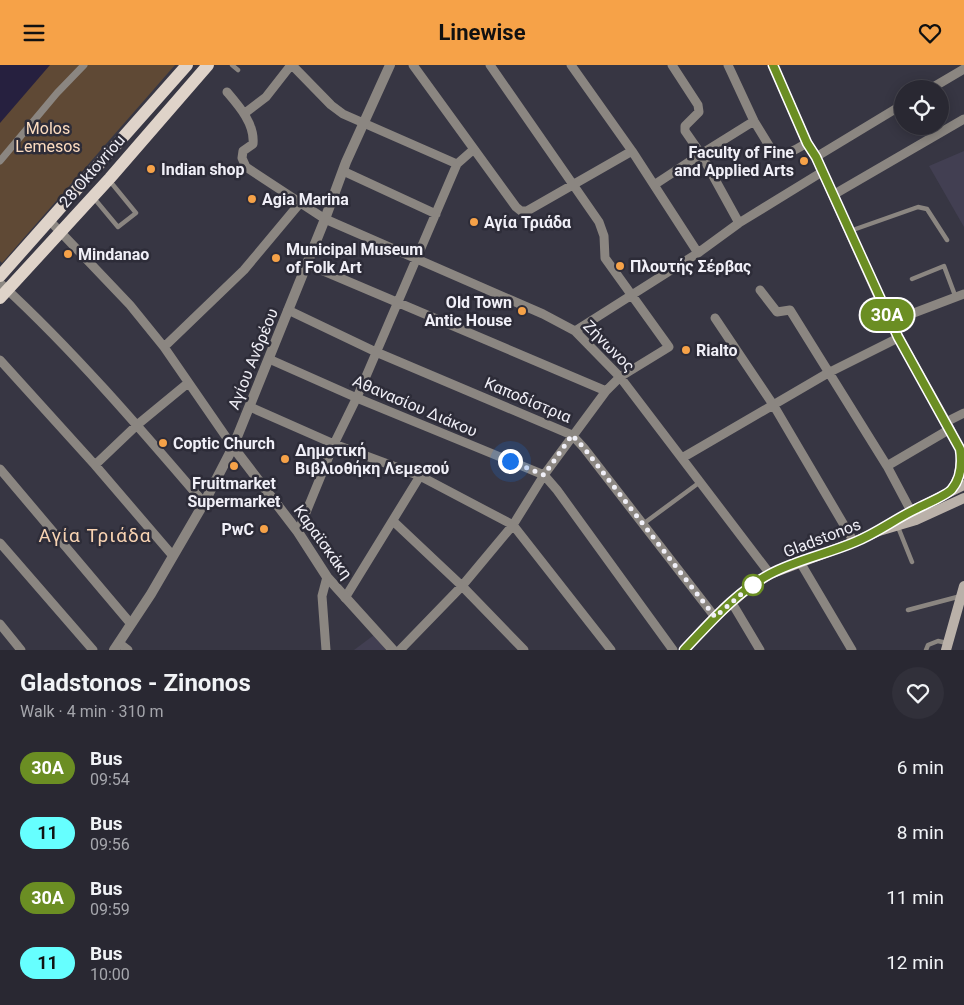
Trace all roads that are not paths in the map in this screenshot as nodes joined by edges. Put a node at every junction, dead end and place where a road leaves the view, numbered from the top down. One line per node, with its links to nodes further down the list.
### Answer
1 (84, 65): 27 (street)
2 (187, 65): 39 (main road, 28 Oktovriou)
3 (208, 65): 31 (main road, 28 Oktovriou)
4 (232, 65): 14 (lane)
5 (291, 65): 18 (street); 21 (street)
6 (390, 65): 21 (street, Αγίου Ανδρέου)
7 (413, 65): 23 (street)
8 (490, 65): 32 (street)
9 (572, 65): 24 (street)
10 (672, 65): 25 (street)
11 (728, 65): 20 (street)
12 (773, 65): 22 (street)
13 (964, 69): 15 (street)
14 (238, 70)
15 (945, 80)
16 (228, 92): 18 (street)
17 (894, 110): 26 (street)
18 (245, 113): 36 (street, Ζήνωνος)
19 (964, 119): 34 (street)
20 (754, 121): 22 (street); 25 (street)
21 (364, 123): 28 (street); 29 (street, Αγίου Ανδρέου)
22 (807, 143): 26 (street)
23 (474, 149): 28 (street); 32 (street)
24 (632, 151): 32 (street); 33 (street)
25 (701, 154): 33 (street); 40 (street)
26 (816, 157): 30 (street)
27 (0, 161)
28 (457, 165): 37 (street)
29 (343, 171): 37 (street); 38 (street, Αγίου Ανδρέου)
30 (822, 171): 34 (street); 40 (street)
31 (108, 180): 35 (main road, 28 Oktovriou); 35 (lane)
32 (573, 185): 51 (street)
33 (654, 185): 44 (street)
34 (833, 195): 41 (street)
35 (92, 196): 42 (main road, 28 Oktovriou)
36 (300, 203): 38 (street, Ζήνωνος); 59 (street)
37 (436, 214): 45 (street)
38 (325, 219): 45 (street, Ζήνωνος); 46 (street, Αγίου Ανδρέου)
39 (50, 221): 42 (street); 47 (main road, 28 Oktovriou)
40 (739, 223): 44 (street)
41 (850, 231): 43 (lane); 56 (street)
42 (60, 232): 49 (main road, 28 Oktovriou); 59 (street)
43 (946, 240)
44 (698, 253): 51 (street)
45 (416, 260): 53 (street); 57 (street, Ζήνωνος)
46 (306, 264): 53 (street); 54 (street, Αγίου Ανδρέου)
47 (0, 276)
48 (912, 279): 52 (lane)
49 (2, 290): 71 (street)
50 (760, 290): 63 (street)
51 (632, 296): 57 (street); 64 (street)
52 (960, 296): 56 (street)
53 (397, 304): 60 (street); 66 (street)
54 (288, 310): 60 (street, Καποδίστρια); 61 (street, Αγίου Ανδρέου)
55 (715, 318): 68 (street)
56 (890, 322): 58 (street)
57 (575, 331): 64 (street, Ζήνωνος)
58 (898, 337): 63 (street); 72 (street)
59 (164, 347): 65 (street)
60 (376, 352): 67 (street); 73 (street, Καποδίστρια)
61 (269, 359): 67 (street, Αθανασίου Διάκου); 69 (street, Αγίου Ανδρέου)
62 (0, 360): 78 (street)
63 (828, 373): 68 (street); 79 (street)
64 (620, 377): 66 (street); 77 (street, Ζήνωνος)
65 (188, 383): 71 (street); 75 (street)
66 (606, 391): 73 (street)
67 (357, 398): 74 (street); 81 (street, Αθανασίου Διάκου)
68 (774, 406): 77 (street); 95 (street)
69 (250, 407): 74 (street); 75 (street, Αγίου Ανδρέου)
70 (964, 413): 72 (street)
71 (137, 425): 78 (street); 87 (street)
72 (948, 425): 76 (street); 79 (street)
73 (572, 435): 81 (street); 90 (street, Καποδίστρια)
74 (334, 444): 82 (street); 94 (street)
75 (233, 447): 87 (street, Αγίου Ανδρέου); 94 (street, Καραϊσκάκη)
76 (962, 456): 85 (main road)
77 (682, 458): 83 (street, Ζήνωνος)
78 (95, 465): 97 (street)
79 (887, 467): 88 (street)
80 (0, 469): 109 (street)
81 (544, 475): 91 (street); 120 (street, Αθανασίου Διάκου)
82 (420, 476): 89 (street); 91 (street)
83 (700, 482): 90 (lane); 100 (street, Ζήνωνος)
84 (964, 485): 85 (main road, Gladstonos)
85 (952, 490): 88 (main road, Gladstonos)
86 (962, 500): 92 (main road, Gladstonos)
87 (204, 503): 97 (street, Αγίου Ανδρέου)
88 (911, 511): 93 (main road, Gladstonos)
89 (393, 521): 102 (street); 103 (street)
90 (643, 524): 107 (street, Καποδίστρια)
91 (513, 525): 102 (street); 119 (street)
92 (897, 525): 93 (main road, Gladstonos); 99 (lane)
93 (879, 531): 95 (main road, Gladstonos)
94 (298, 532): 101 (street, Καραϊσκάκη)
95 (854, 542): 98 (main road, Gladstonos)
96 (0, 543): 113 (street)
97 (173, 556): 109 (street, Αγίου Ανδρέου)
98 (800, 562): 100 (main road, Gladstonos); 123 (street)
99 (912, 562)
100 (770, 574): 105 (main road, Gladstonos)
101 (327, 577): 103 (street, Καραϊσκάκη); 115 (street)
102 (462, 586): 117 (street); 118 (street)
103 (345, 597): 116 (street, Καραϊσκάκη)
104 (962, 599): 106 (lane); 111 (main road)
105 (732, 603): 107 (main road, Gladstonos); 122 (street)
106 (908, 610)
107 (715, 617): 121 (main road, Gladstonos)
108 (0, 624): 112 (street)
109 (131, 624): 110 (street, Αγίου Ανδρέου)
110 (117, 647): 114 (street)
111 (947, 647): 124 (lane)
112 (21, 650)
113 (93, 650)
114 (128, 650)
115 (326, 650)
116 (393, 650)
117 (400, 650)
118 (524, 650)
119 (611, 650)
120 (673, 650)
121 (684, 650)
122 (760, 650)
123 (852, 650)
124 (926, 650)

